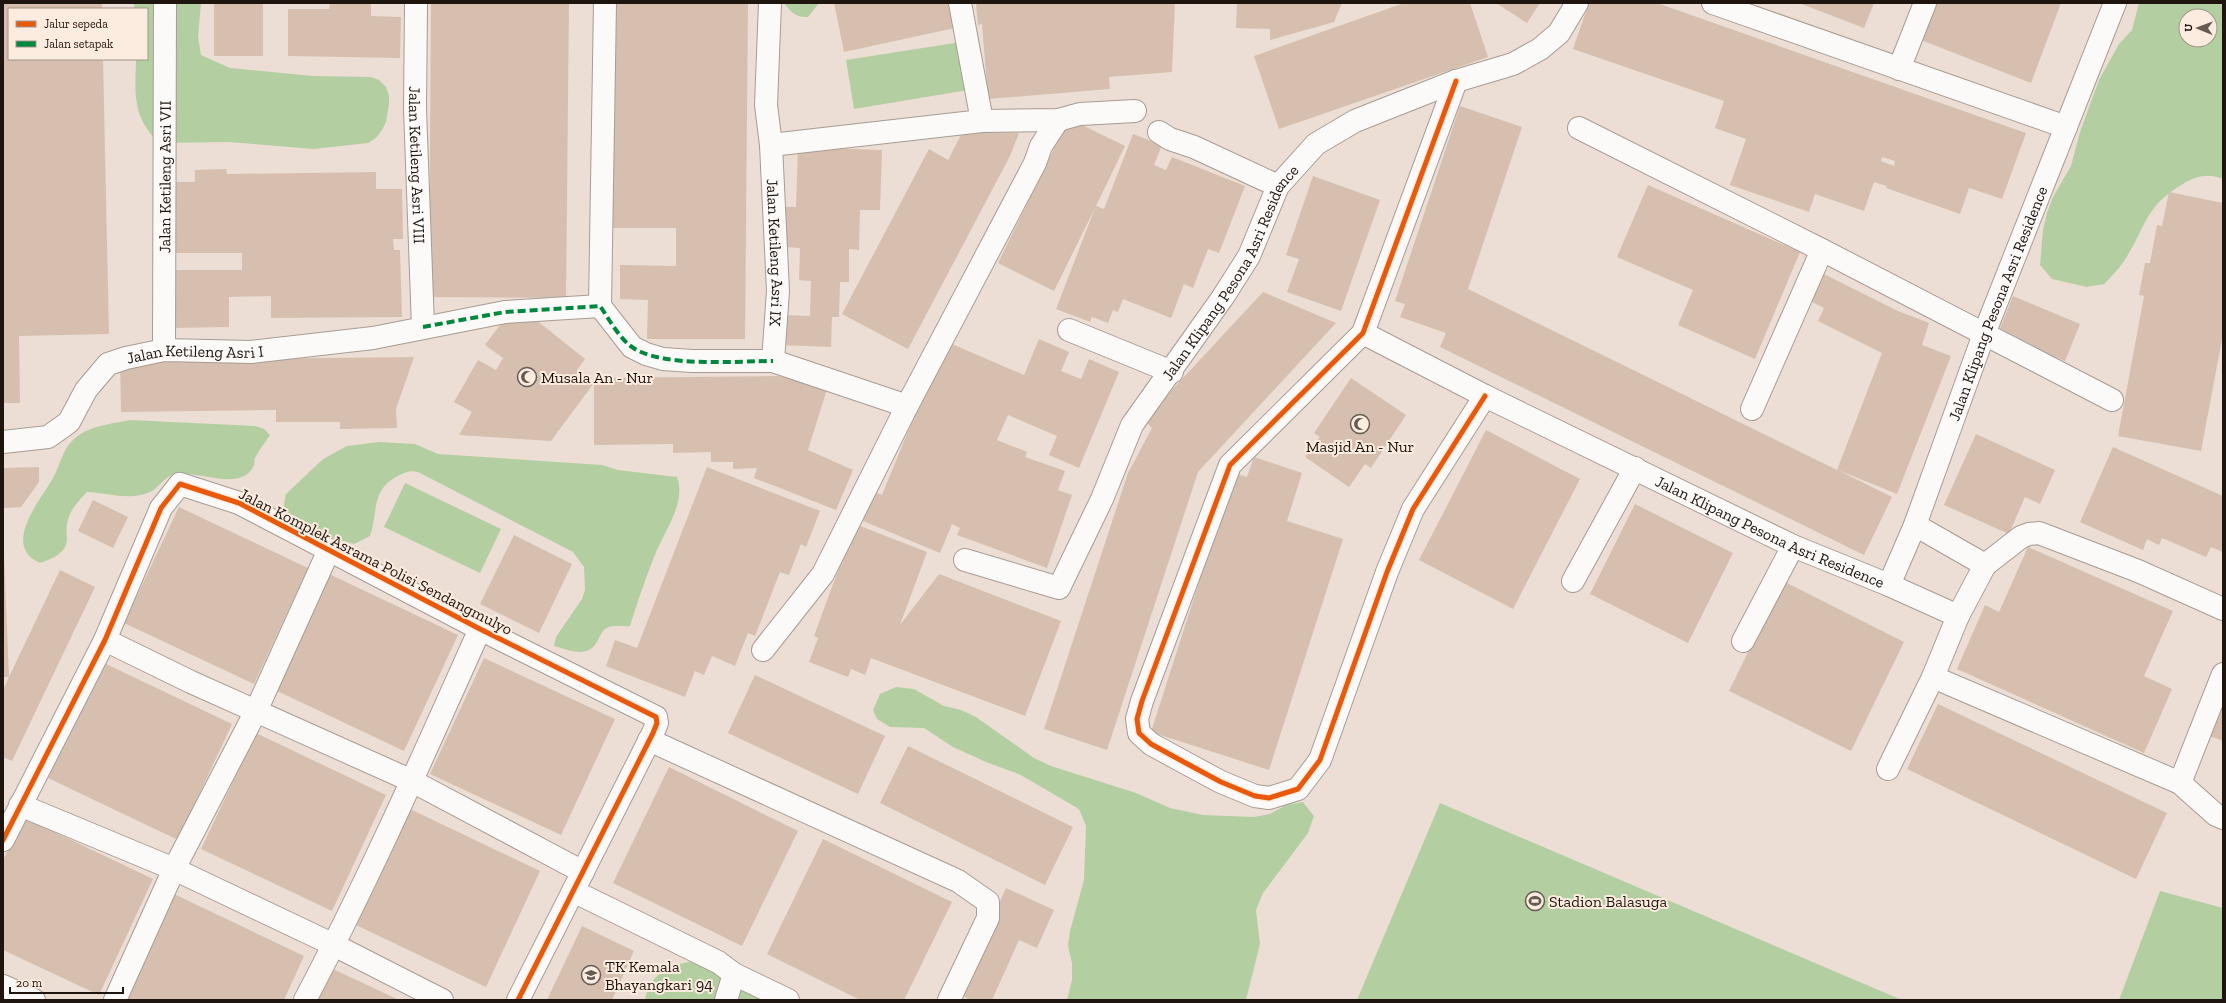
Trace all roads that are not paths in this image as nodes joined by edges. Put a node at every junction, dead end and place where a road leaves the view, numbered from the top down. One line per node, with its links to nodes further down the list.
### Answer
1 (166, 3): 26 (street, Jalan Ketileng Asri VII)
2 (416, 3): 22 (street, Jalan Ketileng Asri VIII)
3 (605, 3): 21 (street)
4 (770, 3): 18 (street, Jalan Ketileng Asri IX)
5 (960, 3): 14 (street)
6 (1577, 3): 11 (street, Jalan Klipang Pesona Asri Residence)
7 (1925, 3): 10 (street)
8 (2115, 3): 15 (street, Jalan Klipang Pesona Asri Residence)
9 (1720, 4): 10 (street)
10 (1899, 69): 15 (street)
11 (1456, 81): 19 (street, Jalan Klipang Pesona Asri Residence); 24 (street)
12 (1135, 111): 13 (street)
13 (1058, 120): 14 (street); 31 (street)
14 (982, 121): 18 (street)
15 (2066, 127): 25 (street, Jalan Klipang Pesona Asri Residence)
16 (1579, 128): 20 (street)
17 (1159, 132): 19 (street)
18 (771, 145): 27 (street, Jalan Ketileng Asri IX)
19 (1278, 186): 28 (street, Jalan Klipang Pesona Asri Residence)
20 (1822, 250): 25 (street); 32 (street)
21 (600, 306): 22 (street, Jalan Ketileng Asri I); 27 (street)
22 (423, 327): 26 (street, Jalan Ketileng Asri I)
23 (1069, 330): 28 (street)
24 (1363, 333): 29 (street, Jalan Klipang Pesona Asri Residence); 29 (street)
25 (1984, 334): 30 (street); 35 (street, Jalan Klipang Pesona Asri Residence)
26 (164, 350): 33 (street, Jalan Ketileng Asri I)
27 (773, 361): 31 (street)
28 (1172, 372): 38 (street, Jalan Klipang Pesona Asri Residence)
29 (1485, 396): 34 (street, Jalan Klipang Pesona Asri Residence)
30 (2112, 400)
31 (907, 406): 47 (street)
32 (1752, 409)
33 (3, 442)
34 (1635, 468): 36 (street, Jalan Klipang Pesona Asri Residence); 40 (street)
35 (1915, 525): 39 (street); 41 (street, Jalan Klipang Pesona Asri Residence)
36 (1793, 546): 41 (street, Jalan Klipang Pesona Asri Residence); 46 (street)
37 (329, 550): 44 (street, Jalan Komplek Asrama Polisi Sendangmulyo); 45 (street, Jalan Komplek Asrama Polisi Sendangmulyo); 50 (street)
38 (965, 560)
39 (1985, 565): 42 (street); 43 (street)
40 (1573, 581)
41 (1889, 585): 43 (street)
42 (2223, 609)
43 (1958, 616): 49 (street)
44 (480, 629): 51 (street, Jalan Komplek Asrama Polisi Sendangmulyo); 53 (street)
45 (105, 640): 50 (street); 55 (street, Jalan Komplek Asrama Polisi Sendangmulyo)
46 (1743, 641)
47 (762, 650)
48 (2223, 674): 54 (street)
49 (1933, 677): 52 (street); 54 (street)
50 (256, 710): 53 (street); 58 (street)
51 (649, 740): 59 (street); 70 (street)
52 (1888, 769)
53 (412, 782): 59 (street); 60 (street)
54 (2180, 783): 56 (street)
55 (20, 805): 57 (street, Jalan Komplek Asrama Polisi Sendangmulyo); 58 (street)
56 (2223, 818)
57 (3, 840)
58 (174, 869): 60 (street); 64 (street)
59 (578, 881): 61 (street); 67 (street)
60 (334, 945): 65 (street); 66 (street)
61 (734, 974): 68 (street); 69 (street)
62 (3, 986): 63 (street)
63 (34, 1000)
64 (115, 1000)
65 (305, 1000)
66 (442, 1000)
67 (518, 1000)
68 (726, 1000)
69 (788, 1000)
70 (949, 1000)

